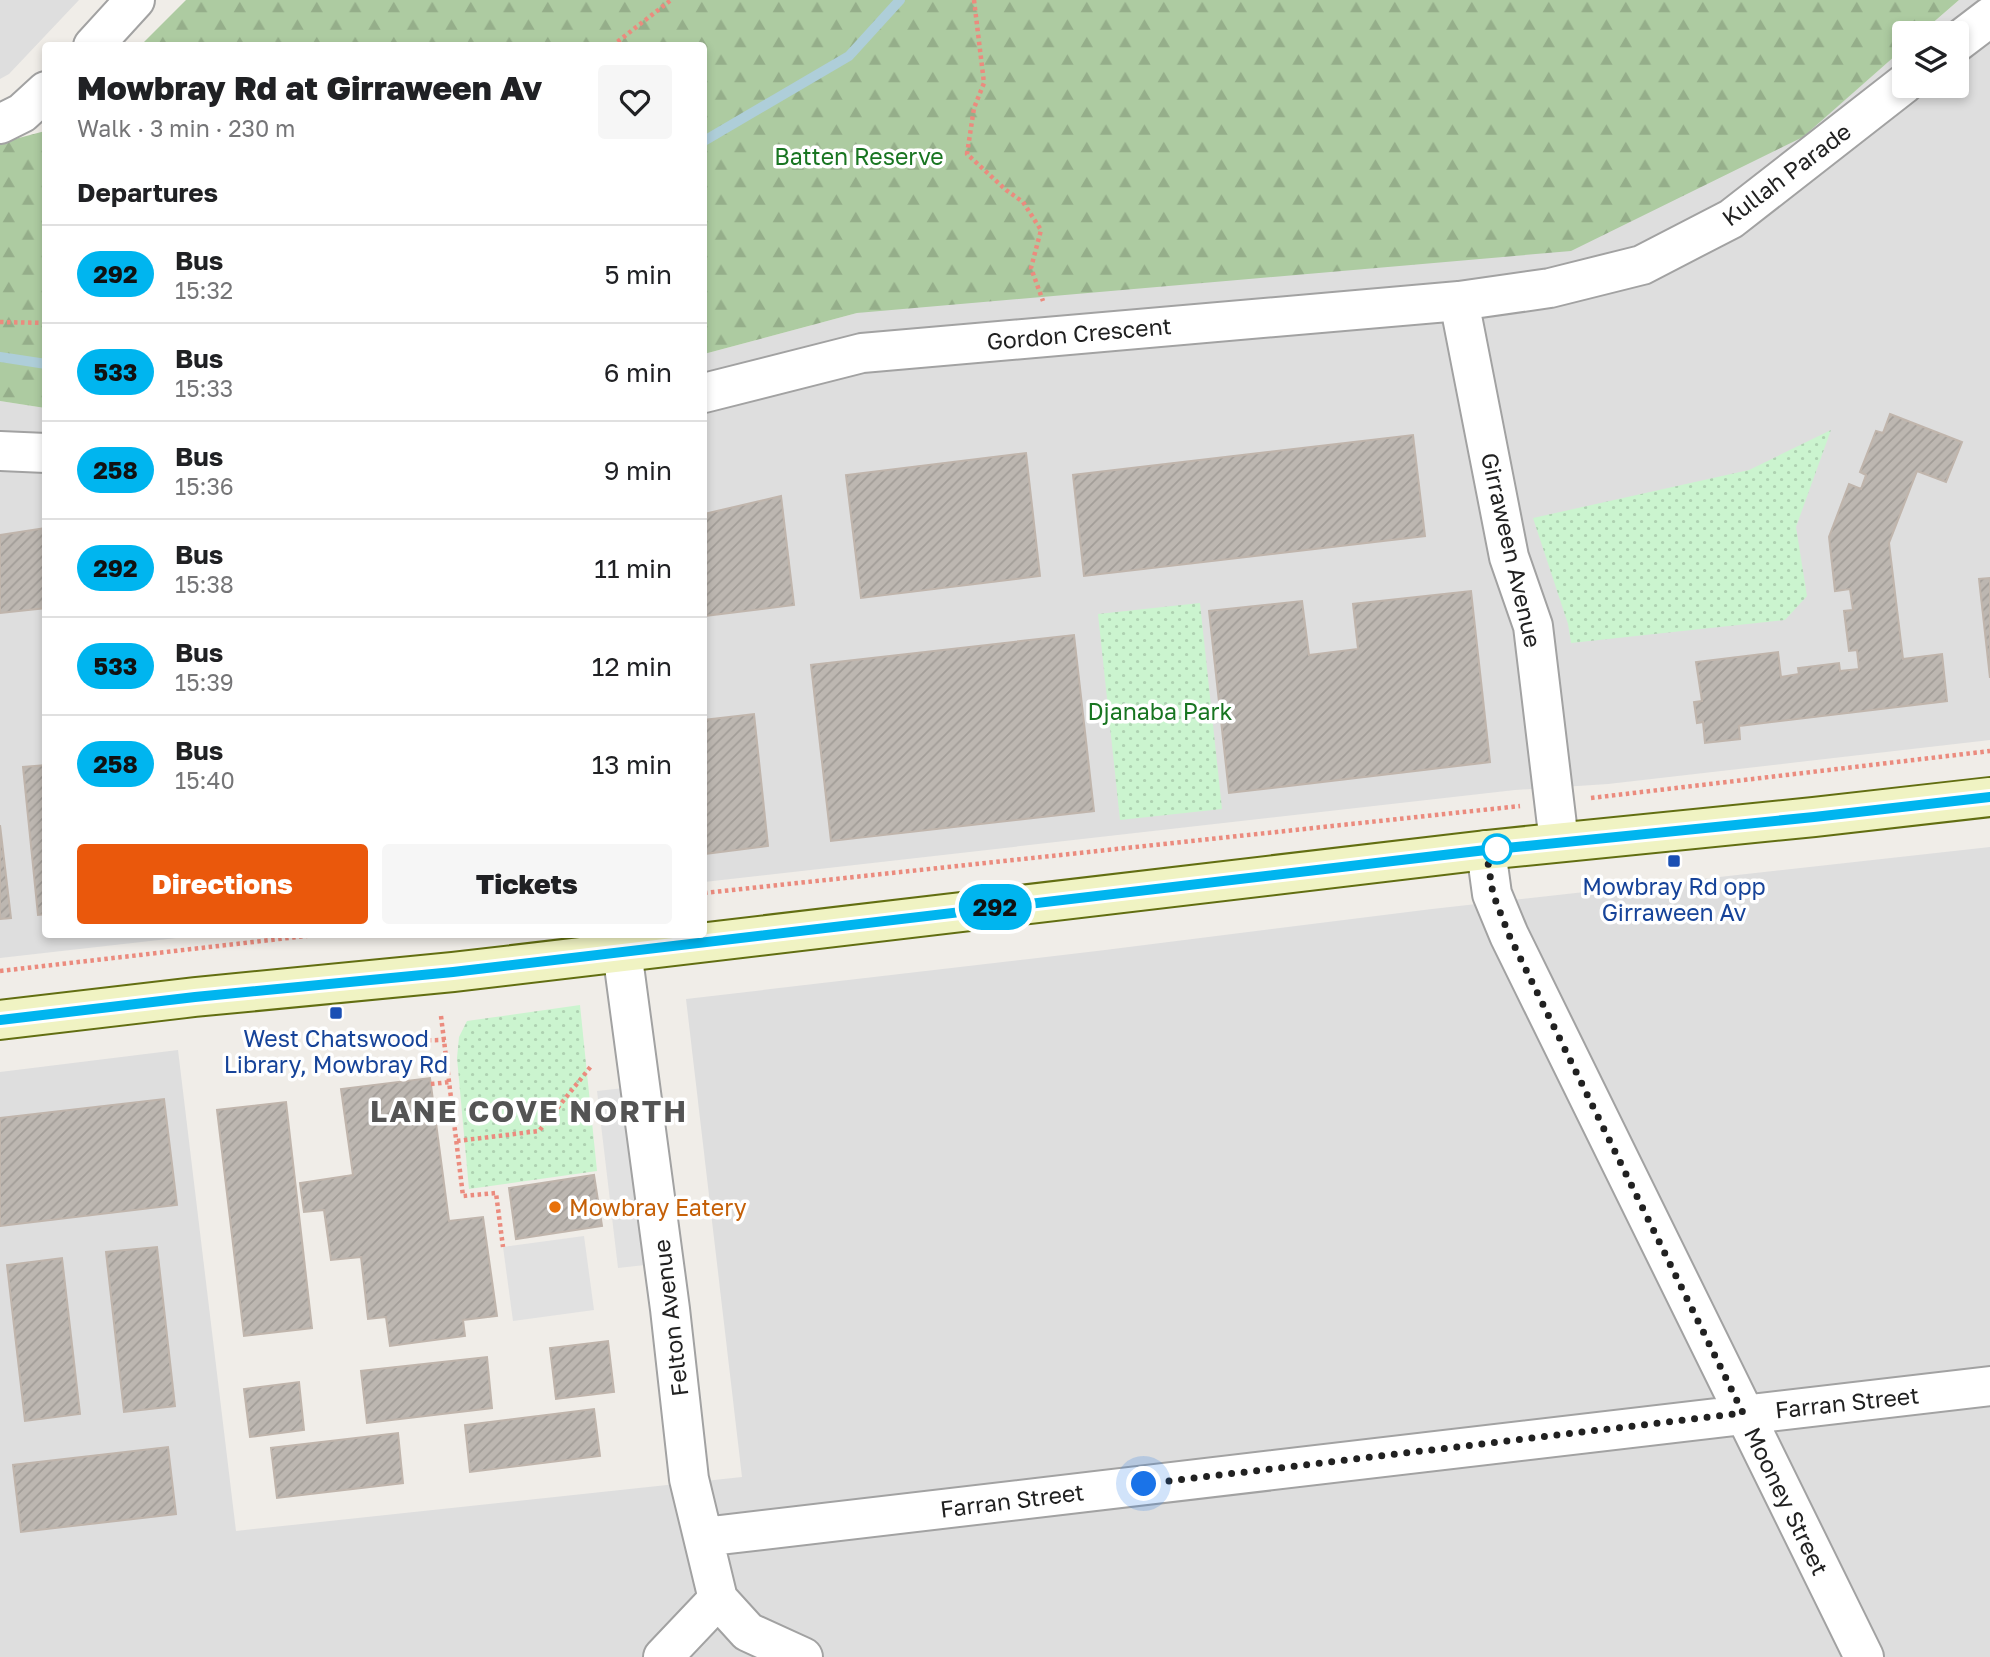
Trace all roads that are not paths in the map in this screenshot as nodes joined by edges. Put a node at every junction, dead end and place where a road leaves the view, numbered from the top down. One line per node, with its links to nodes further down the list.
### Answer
1 (135, 0): 4 (street)
2 (1990, 17): 3 (street)
3 (1969, 33)
4 (97, 42)
5 (1892, 93): 8 (street, Kullah Parade)
6 (42, 95): 7 (street)
7 (0, 124)
8 (1459, 301): 9 (street, Gordon Crescent); 13 (street, Girraween Avenue)
9 (707, 392)
10 (0, 451): 11 (street)
11 (42, 453)
12 (1990, 797): 13 (main road)
13 (1559, 842): 14 (main road)
14 (1486, 850): 15 (main road); 18 (street, Mooney Street)
15 (622, 951): 16 (main road); 19 (street, Felton Avenue)
16 (0, 1020)
17 (1990, 1386): 18 (street, Farran Street)
18 (1743, 1413): 19 (street, Farran Street); 23 (street, Mooney Street)
19 (702, 1536): 20 (street, Felton Avenue)
20 (718, 1599): 21 (street); 22 (street)
21 (663, 1657)
22 (803, 1657)
23 (1864, 1657)

